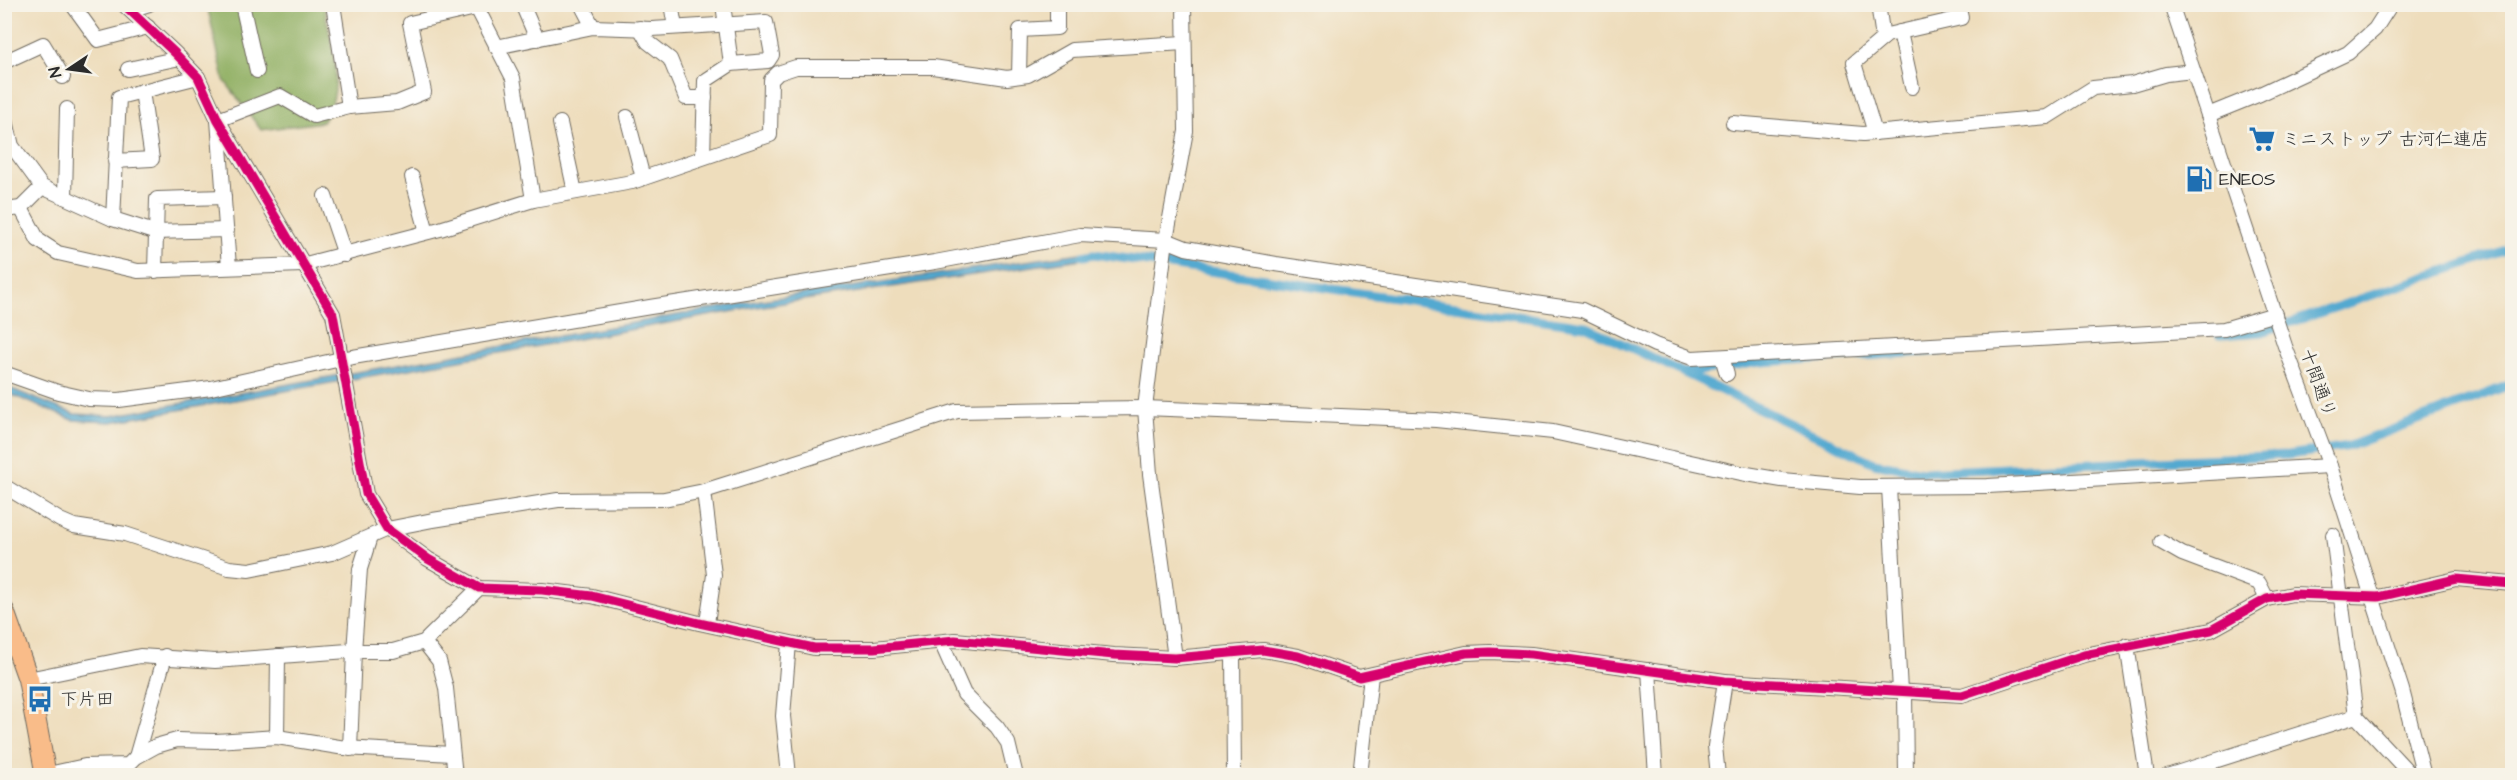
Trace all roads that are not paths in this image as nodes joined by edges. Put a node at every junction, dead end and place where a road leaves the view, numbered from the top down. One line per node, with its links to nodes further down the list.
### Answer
1 (72, 4): 18 (street)
2 (149, 4): 16 (street)
3 (242, 4): 31 (street)
4 (333, 4): 39 (street)
5 (522, 4): 24 (street)
6 (581, 4): 19 (street)
7 (671, 4): 20 (street)
8 (723, 4): 17 (street)
9 (1057, 4): 33 (street)
10 (1185, 4): 25 (street)
11 (1878, 4): 23 (street)
12 (1958, 4): 22 (street)
13 (2171, 4): 32 (street, 十間通り)
14 (2391, 4): 42 (street)
15 (475, 6): 26 (street); 39 (street)
16 (126, 7): 18 (street)
17 (725, 24): 20 (street); 29 (street); 29 (street)
18 (148, 27): 27 (street)
19 (592, 27): 21 (street); 24 (street)
20 (675, 27): 21 (street)
21 (640, 28): 38 (street)
22 (1900, 32): 23 (street); 36 (street)
23 (1883, 38): 47 (street)
24 (537, 39): 26 (street)
25 (1185, 43): 33 (street); 64 (street)
26 (496, 47): 57 (street)
27 (180, 58): 30 (street); 35 (street)
28 (4, 62): 34 (street)
29 (731, 64): 38 (street)
30 (128, 69)
31 (256, 71)
32 (2193, 71): 42 (street, 十間通り); 47 (street)
33 (1019, 76): 48 (street)
34 (63, 77)
35 (198, 77): 37 (street); 44 (street)
36 (1912, 87)
37 (142, 91): 49 (street); 49 (street)
38 (705, 98): 48 (street)
39 (349, 107): 44 (street)
40 (67, 109): 55 (street)
41 (4, 112): 52 (street)
42 (2208, 115): 69 (street, 十間通り)
43 (627, 117): 51 (street)
44 (218, 120): 56 (street); 66 (street)
45 (560, 123): 53 (street)
46 (1733, 123): 47 (street)
47 (1875, 133)
48 (703, 157): 51 (street)
49 (115, 161): 60 (street)
50 (412, 177): 63 (street)
51 (643, 178): 53 (street)
52 (42, 187): 55 (street); 58 (street)
53 (575, 192): 57 (street)
54 (325, 196): 65 (street)
55 (65, 197): 60 (street)
56 (224, 197): 61 (street); 62 (street)
57 (533, 200): 63 (street)
58 (21, 208): 59 (street); 68 (street)
59 (4, 210)
60 (113, 219): 62 (street)
61 (227, 230): 62 (street); 67 (street)
62 (158, 232): 68 (street)
63 (427, 232): 65 (street)
64 (1166, 240): 70 (street); 71 (street); 74 (street)
65 (345, 255): 66 (street)
66 (302, 265): 67 (street); 71 (street)
67 (229, 267): 68 (street)
68 (155, 271)
69 (2275, 317): 70 (street); 75 (street, 十間通り)
70 (1722, 357): 73 (street)
71 (341, 359): 72 (street); 79 (street)
72 (4, 373)
73 (1727, 374)
74 (1144, 408): 77 (street); 78 (street); 98 (street)
75 (2328, 462): 77 (street); 86 (street, 十間通り)
76 (4, 486): 81 (street)
77 (1889, 487): 103 (street)
78 (704, 491): 79 (street); 89 (street)
79 (387, 530): 81 (street); 84 (street)
80 (2333, 535): 85 (street)
81 (370, 537): 94 (street)
82 (2161, 542): 87 (street)
83 (2512, 584): 86 (street)
84 (479, 588): 89 (street); 90 (street)
85 (2340, 596): 86 (street); 87 (street); 104 (street)
86 (2370, 597): 121 (street, 十間通り)
87 (2267, 599): 93 (street)
88 (4, 611): 101 (highway)
89 (707, 623): 92 (street)
90 (424, 642): 94 (street); 107 (street)
91 (941, 642): 92 (street); 98 (street); 112 (street)
92 (789, 643): 111 (street)
93 (2127, 645): 103 (street); 118 (street)
94 (354, 651): 97 (street); 106 (street)
95 (1233, 653): 98 (street); 100 (street); 113 (street)
96 (165, 656): 97 (street); 101 (street); 108 (street)
97 (278, 656): 105 (street)
98 (1175, 657)
99 (1649, 670): 100 (street); 102 (street); 115 (street)
100 (1371, 675): 114 (street)
101 (28, 679): 109 (highway)
102 (1725, 681): 103 (street); 116 (street)
103 (1902, 691): 117 (street)
104 (2356, 716): 119 (street); 120 (street)
105 (277, 737): 106 (street); 108 (street)
106 (350, 749): 107 (street)
107 (452, 754): 110 (street)
108 (131, 766): 109 (street)
109 (44, 775)
110 (455, 776)
111 (789, 776)
112 (1016, 776)
113 (1234, 776)
114 (1360, 776)
115 (1656, 776)
116 (1718, 776)
117 (1906, 776)
118 (2147, 776)
119 (2167, 776)
120 (2412, 776)
121 (2424, 776)

